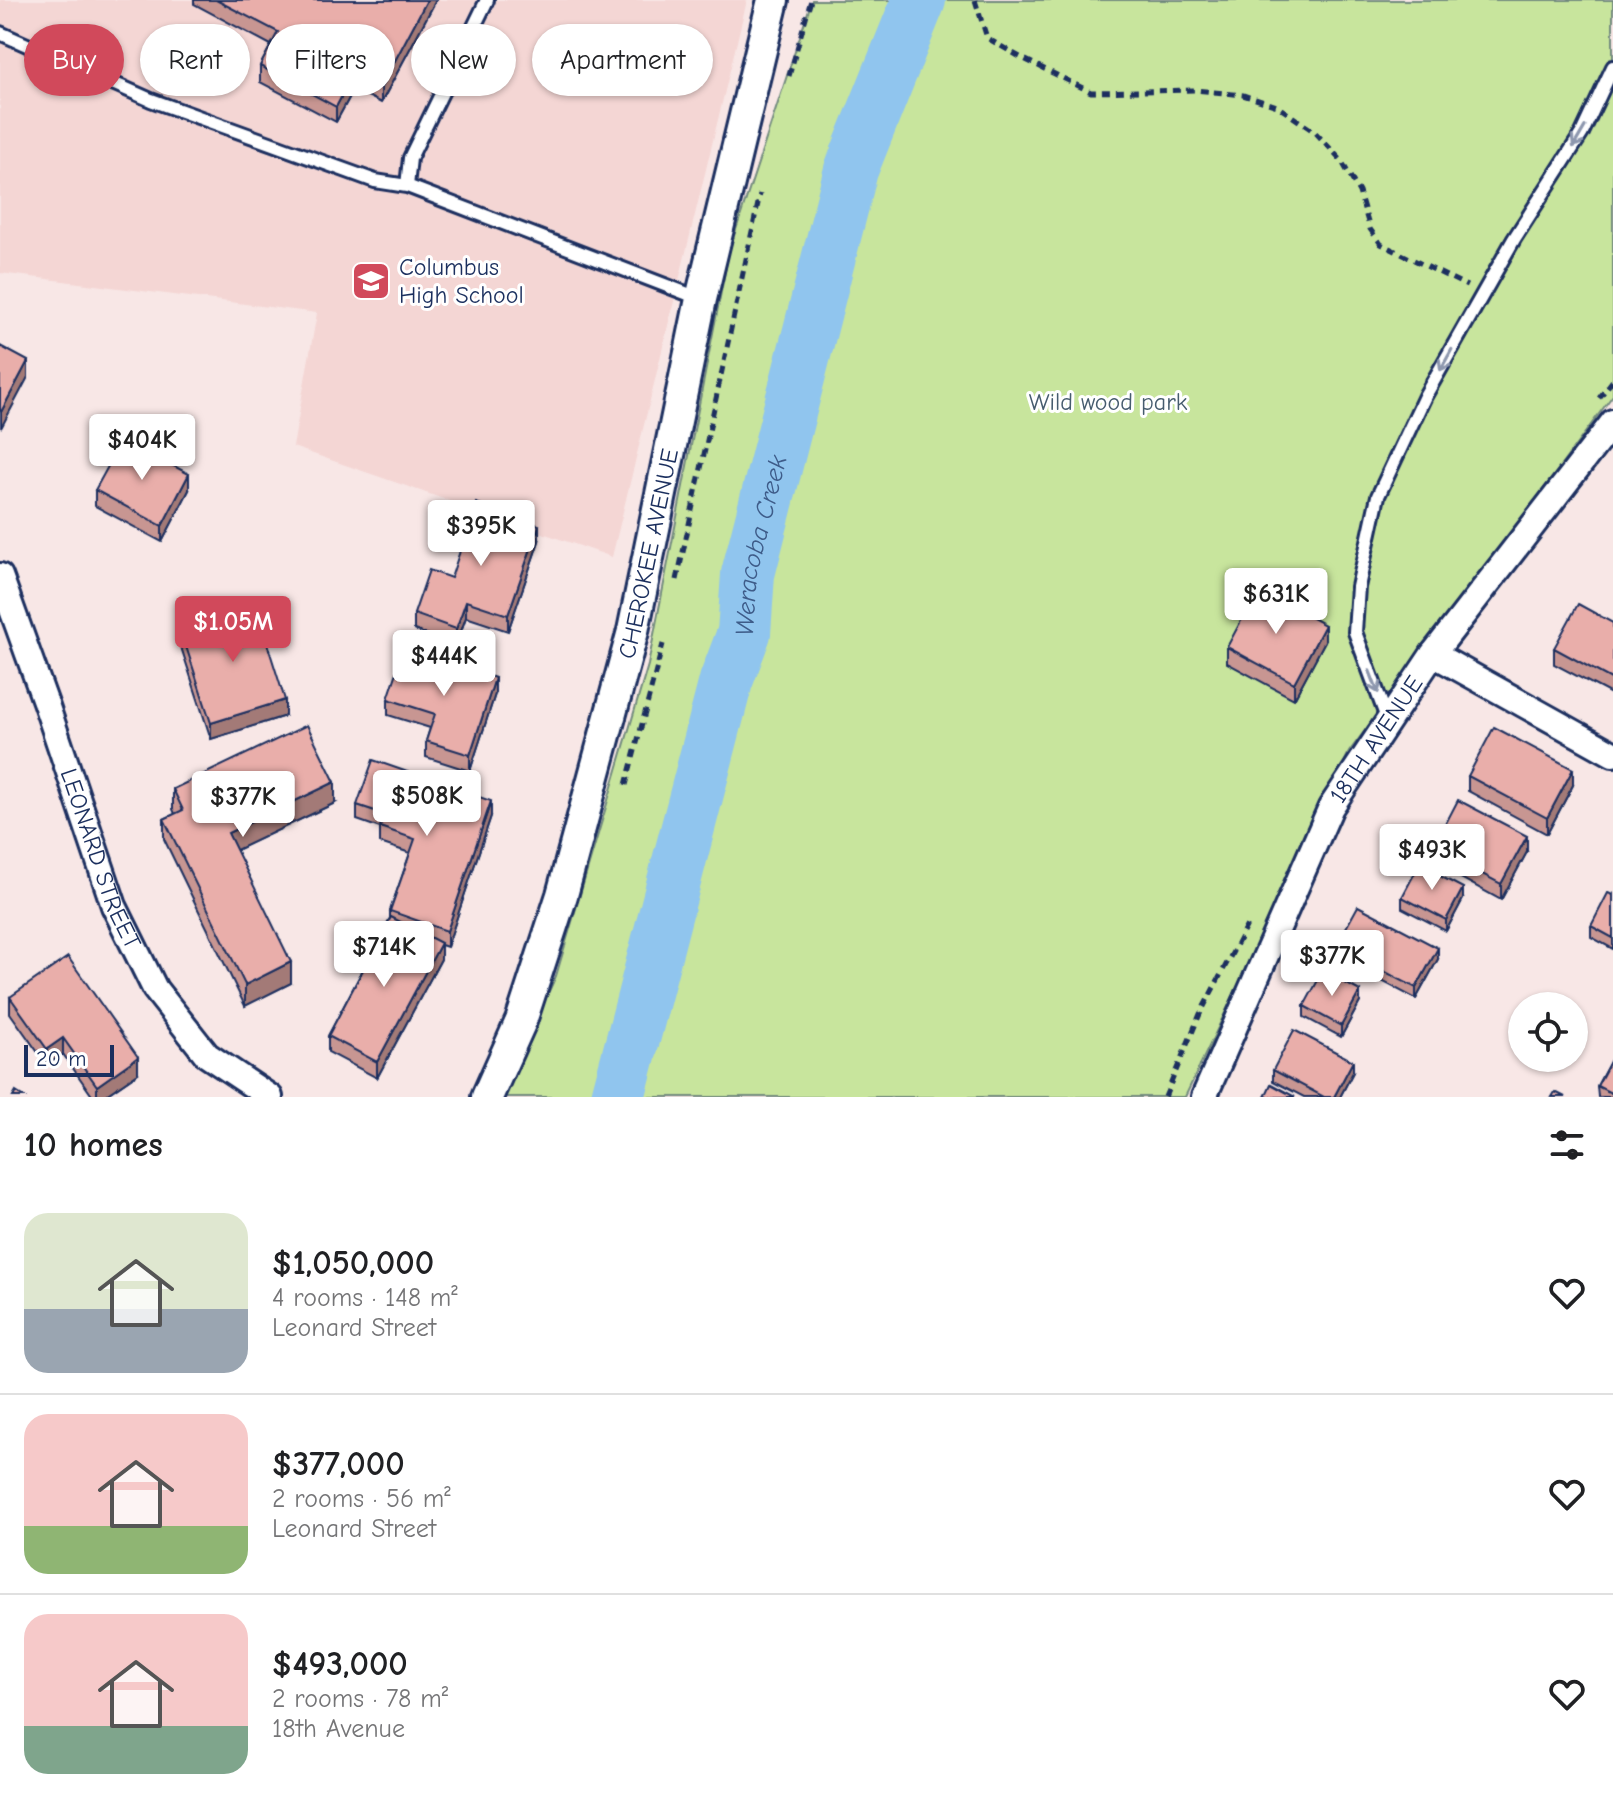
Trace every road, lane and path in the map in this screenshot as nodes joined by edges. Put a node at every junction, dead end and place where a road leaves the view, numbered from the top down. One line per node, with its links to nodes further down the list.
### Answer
1 (487, 0): 6 (lane)
2 (773, 0): 8 (street, CHEROKEE AVENUE)
3 (975, 0): 7 (path)
4 (0, 33): 6 (lane)
5 (1613, 67): 7 (lane, one-way to 7)
6 (407, 186): 8 (lane)
7 (1483, 294): 12 (lane, one-way to 12)
8 (701, 299): 15 (street, CHEROKEE AVENUE)
9 (1613, 422): 11 (street, 18TH AVENUE)
10 (0, 576): 14 (street, LEONARD STREET)
11 (1433, 654): 12 (street, 18TH AVENUE); 13 (street)
12 (1388, 721): 16 (street, 18TH AVENUE)
13 (1613, 754)
14 (270, 1097)
15 (487, 1097)
16 (1204, 1097)

